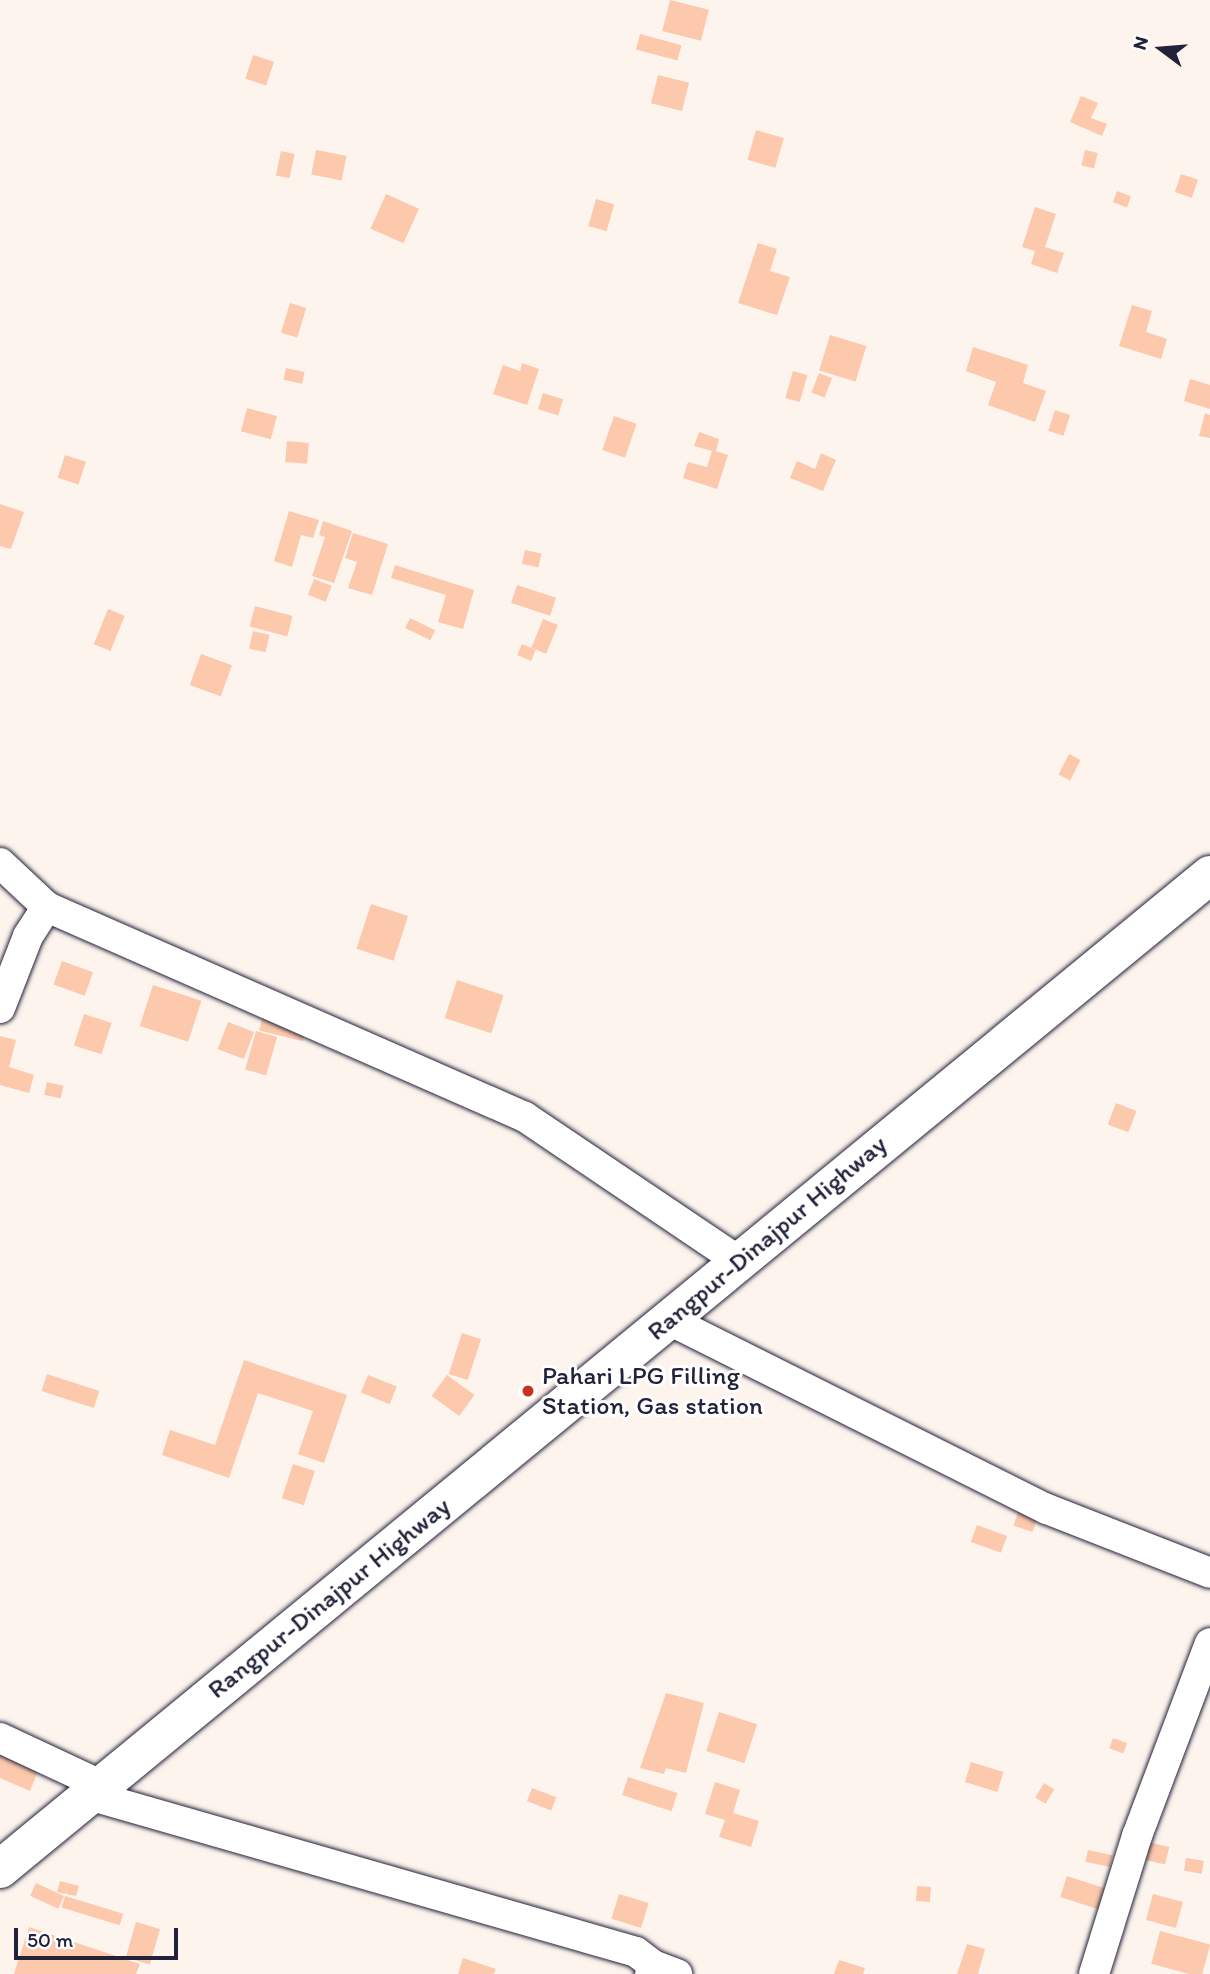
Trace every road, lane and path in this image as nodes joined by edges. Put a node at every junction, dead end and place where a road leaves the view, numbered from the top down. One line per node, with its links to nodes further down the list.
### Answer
1 (0, 863): 3 (street)
2 (1210, 875): 5 (highway, Rangpur-Dinajpur Highway)
3 (47, 907): 4 (street); 5 (street)
4 (0, 1008)
5 (740, 1262): 6 (highway, Rangpur-Dinajpur Highway)
6 (669, 1320): 7 (street); 10 (highway, Rangpur-Dinajpur Highway)
7 (1210, 1573)
8 (1210, 1643): 13 (street)
9 (0, 1738): 10 (street)
10 (95, 1790): 11 (highway, Rangpur-Dinajpur Highway); 12 (street)
11 (0, 1868)
12 (660, 1971)
13 (1094, 1974)

